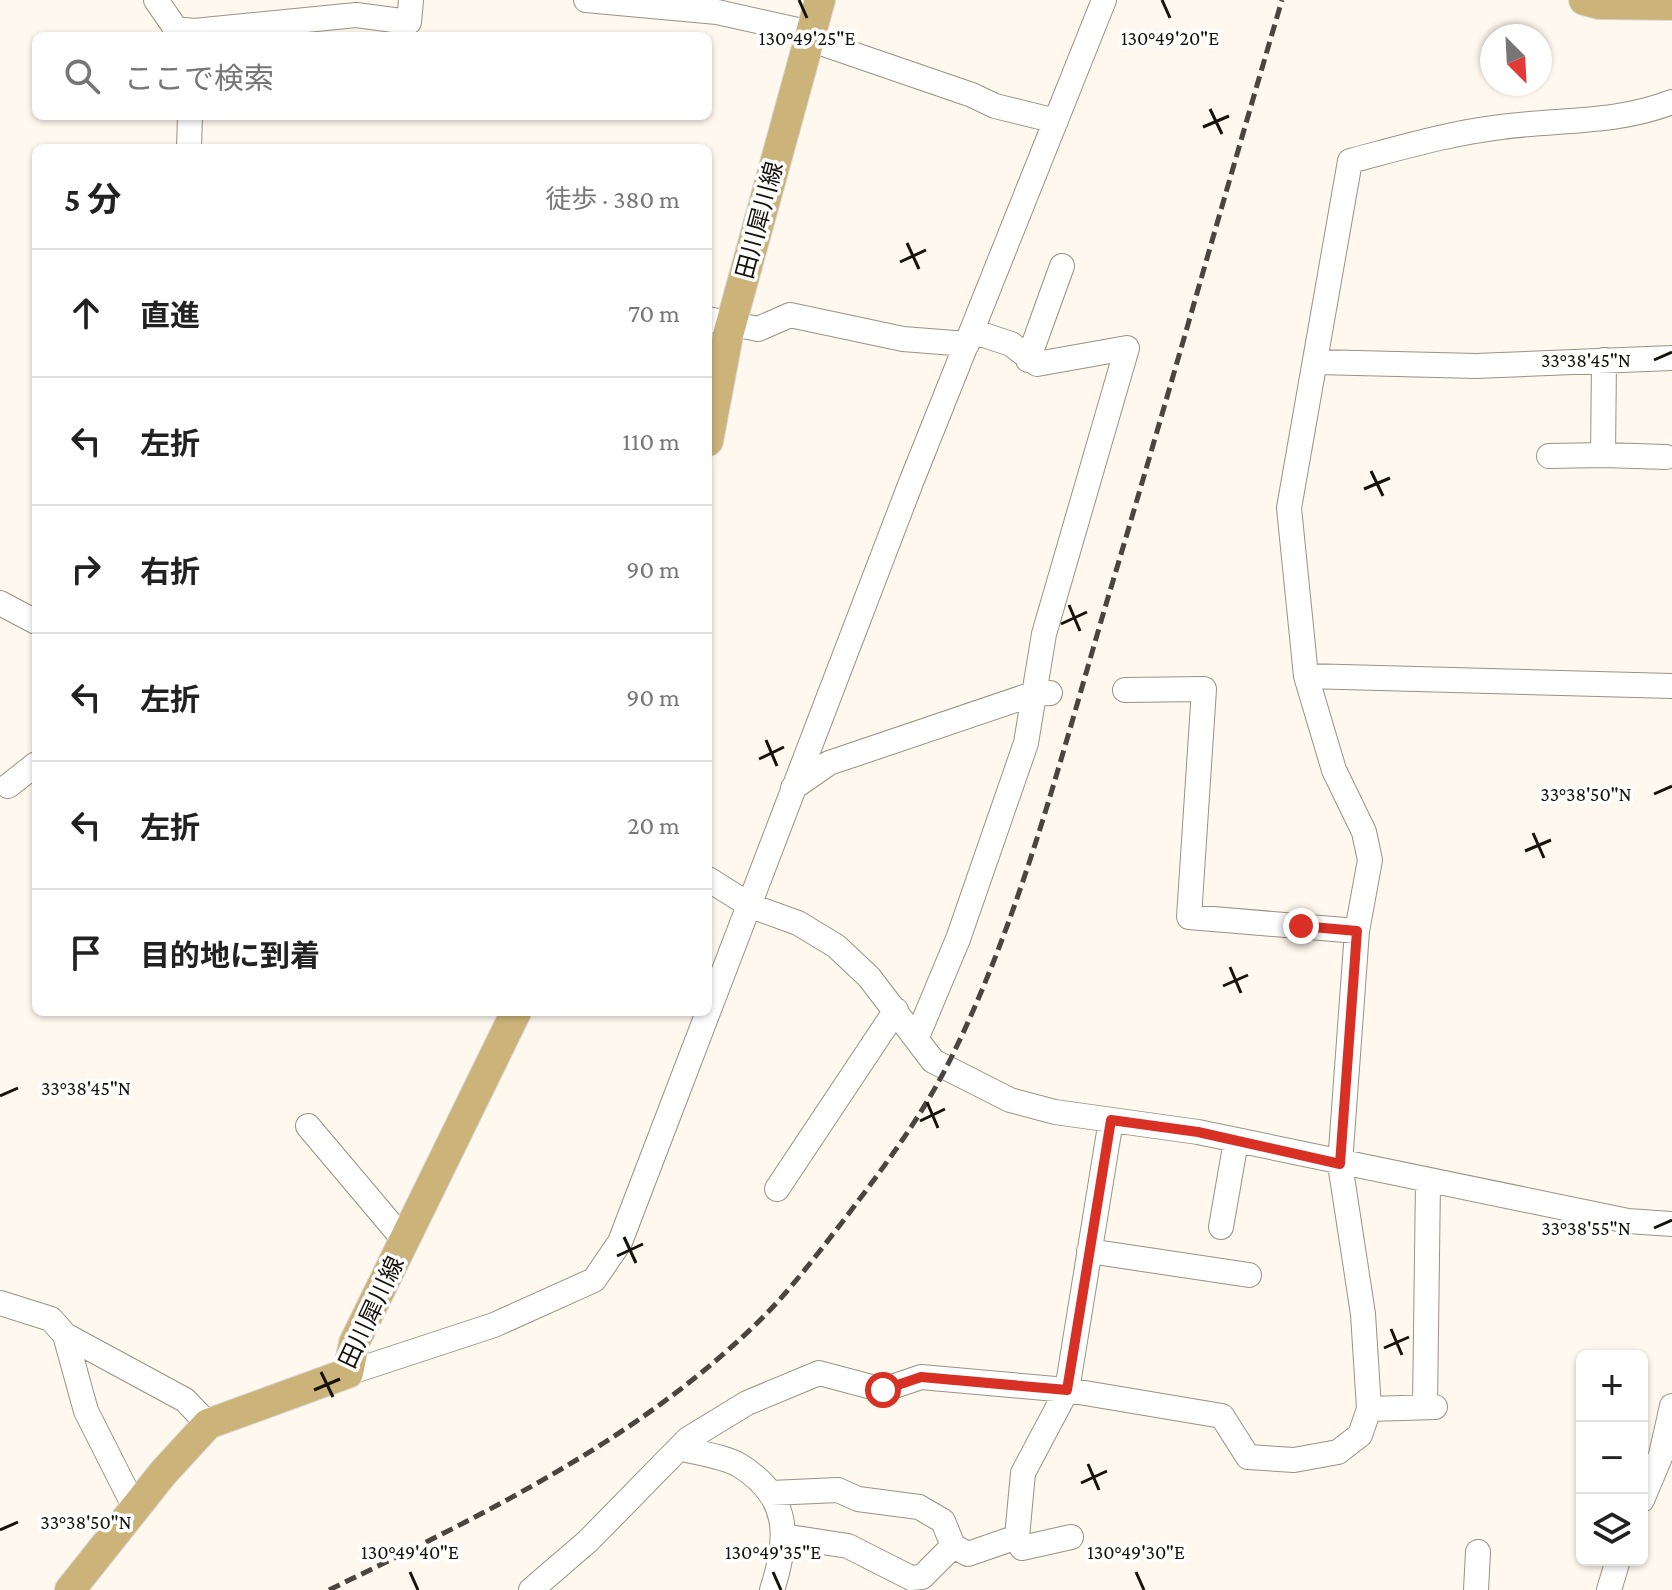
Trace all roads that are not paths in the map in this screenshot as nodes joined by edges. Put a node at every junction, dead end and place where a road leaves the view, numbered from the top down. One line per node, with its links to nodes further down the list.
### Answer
1 (156, 0): 8 (street)
2 (411, 0): 9 (street)
3 (586, 0): 10 (street)
4 (820, 0): 10 (main road, 田川犀川線)
5 (1104, 0): 13 (street)
6 (1584, 0): 7 (main road)
7 (1672, 5)
8 (190, 32)
9 (203, 32)
10 (810, 36): 13 (street); 16 (main road, 田川犀川線)
11 (1672, 102): 21 (street)
12 (190, 120): 14 (street)
13 (1056, 121): 17 (street)
14 (189, 144)
15 (1062, 266): 19 (street)
16 (720, 321): 17 (street); 22 (main road, 田川犀川線)
17 (970, 338): 19 (street); 34 (street)
18 (1672, 358): 20 (street)
19 (1028, 360): 31 (street)
20 (1604, 360): 21 (street); 23 (street)
21 (1317, 362): 28 (street)
22 (712, 401)
23 (1603, 455): 24 (street); 25 (street)
24 (1549, 456)
25 (1666, 457)
26 (0, 603): 27 (street)
27 (32, 620)
28 (1306, 676): 29 (street); 37 (street)
29 (1672, 686)
30 (1125, 690): 37 (street)
31 (1042, 693): 34 (street); 42 (street)
32 (32, 767): 33 (street)
33 (8, 786)
34 (793, 788): 36 (street)
35 (712, 882): 36 (street)
36 (751, 906): 38 (street); 39 (street)
37 (1357, 931): 46 (street)
38 (712, 1006)
39 (896, 1010): 42 (street); 48 (street)
40 (514, 1016): 51 (main road, 田川犀川線)
41 (708, 1016): 56 (street)
42 (917, 1037): 43 (street)
43 (1111, 1120): 45 (street); 52 (street)
44 (308, 1126): 51 (street)
45 (1236, 1141): 46 (street); 50 (street)
46 (1340, 1164): 47 (street); 59 (street)
47 (1428, 1181): 49 (street); 59 (street)
48 (777, 1189)
49 (1672, 1224)
50 (1221, 1227)
51 (405, 1241): 56 (main road, 田川犀川線)
52 (1089, 1251): 53 (street); 57 (street)
53 (1249, 1275)
54 (0, 1303): 55 (street)
55 (65, 1335): 60 (street); 64 (street)
56 (348, 1373): 60 (main road, 田川犀川線)
57 (1067, 1390): 59 (street); 61 (street); 66 (street)
58 (1672, 1406): 63 (street)
59 (1369, 1409)
60 (208, 1424): 64 (main road, 田川犀川線)
61 (679, 1448): 62 (street); 72 (street)
62 (771, 1493): 65 (street); 68 (street)
63 (1645, 1494)
64 (135, 1508): 71 (main road, 田川犀川線)
65 (783, 1536): 68 (street); 73 (street)
66 (1017, 1537): 67 (street); 68 (street)
67 (1071, 1537)
68 (953, 1546)
69 (1478, 1552): 74 (street)
70 (1616, 1566): 75 (street)
71 (70, 1590)
72 (531, 1590)
73 (772, 1590)
74 (1476, 1590)
75 (1609, 1590)

